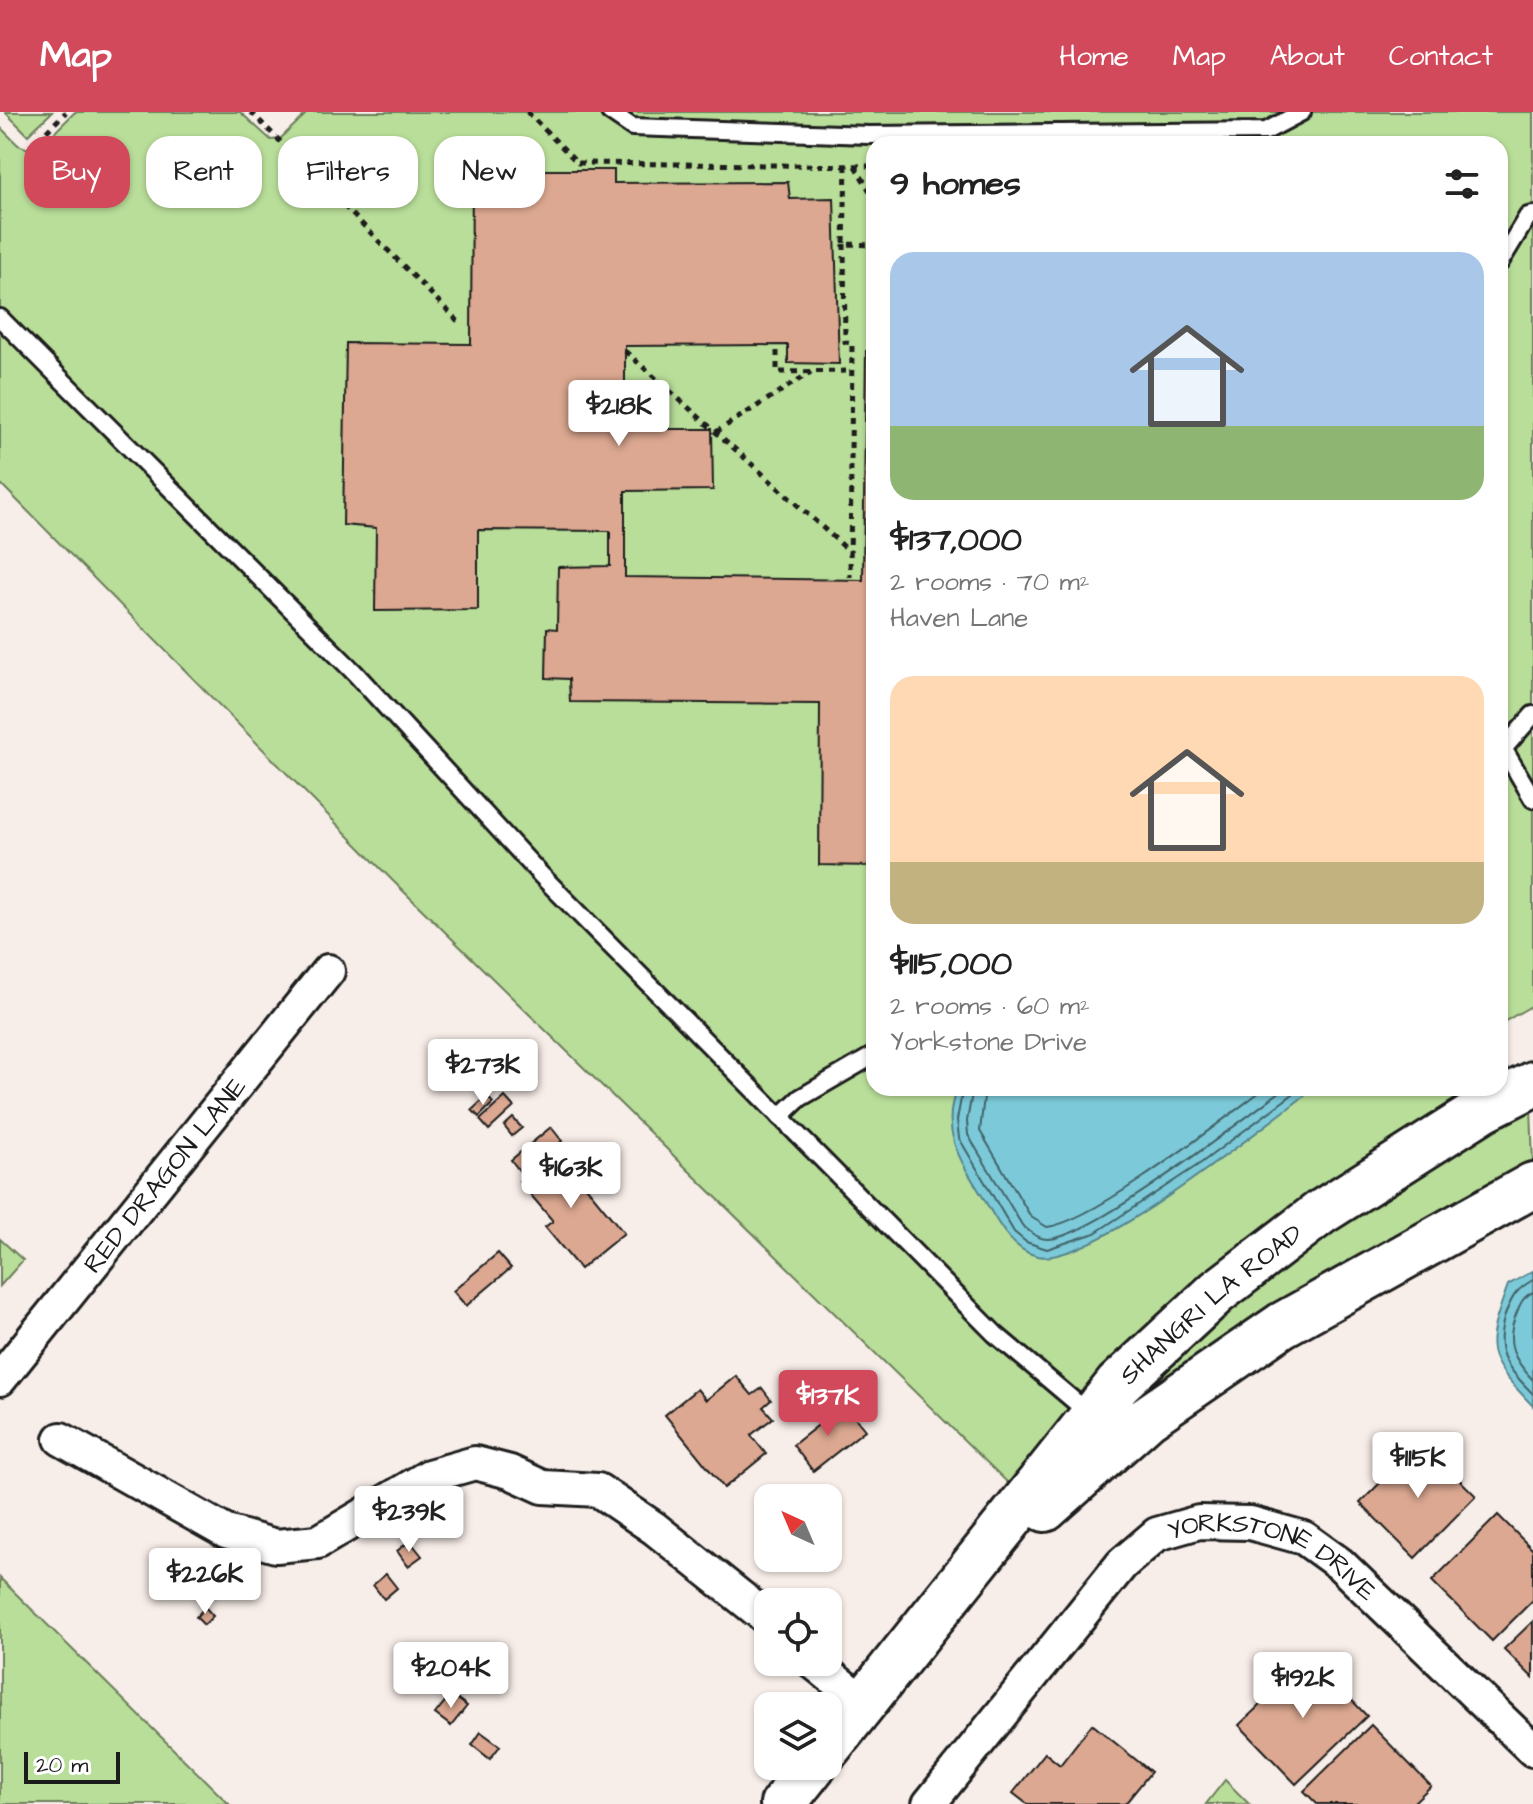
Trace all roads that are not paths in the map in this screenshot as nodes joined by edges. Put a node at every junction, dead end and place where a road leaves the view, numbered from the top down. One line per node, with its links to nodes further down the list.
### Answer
1 (610, 112): 2 (lane)
2 (1302, 112)
3 (1533, 215): 4 (lane)
4 (1508, 249)
5 (0, 318): 13 (lane)
6 (1533, 715): 7 (lane)
7 (1508, 740)
8 (1508, 756): 9 (lane)
9 (1533, 799)
10 (328, 971): 15 (street, RED DRAGON LANE)
11 (866, 1060): 13 (lane)
12 (1533, 1084): 16 (street, SHANGRI LA ROAD)
13 (780, 1117): 16 (lane)
14 (1533, 1185): 18 (street, SHANGRI LA ROAD)
15 (0, 1379)
16 (1092, 1416): 18 (street, SHANGRI LA ROAD)
17 (61, 1439): 19 (street)
18 (951, 1593): 21 (street, SHANGRI LA ROAD)
19 (754, 1608)
20 (830, 1676): 21 (street)
21 (864, 1703): 22 (street, SHANGRI LA ROAD)
22 (842, 1730)
23 (1533, 1750): 26 (street, YORKSTONE DRIVE)
24 (802, 1780): 25 (street)
25 (783, 1804)
26 (929, 1804)

